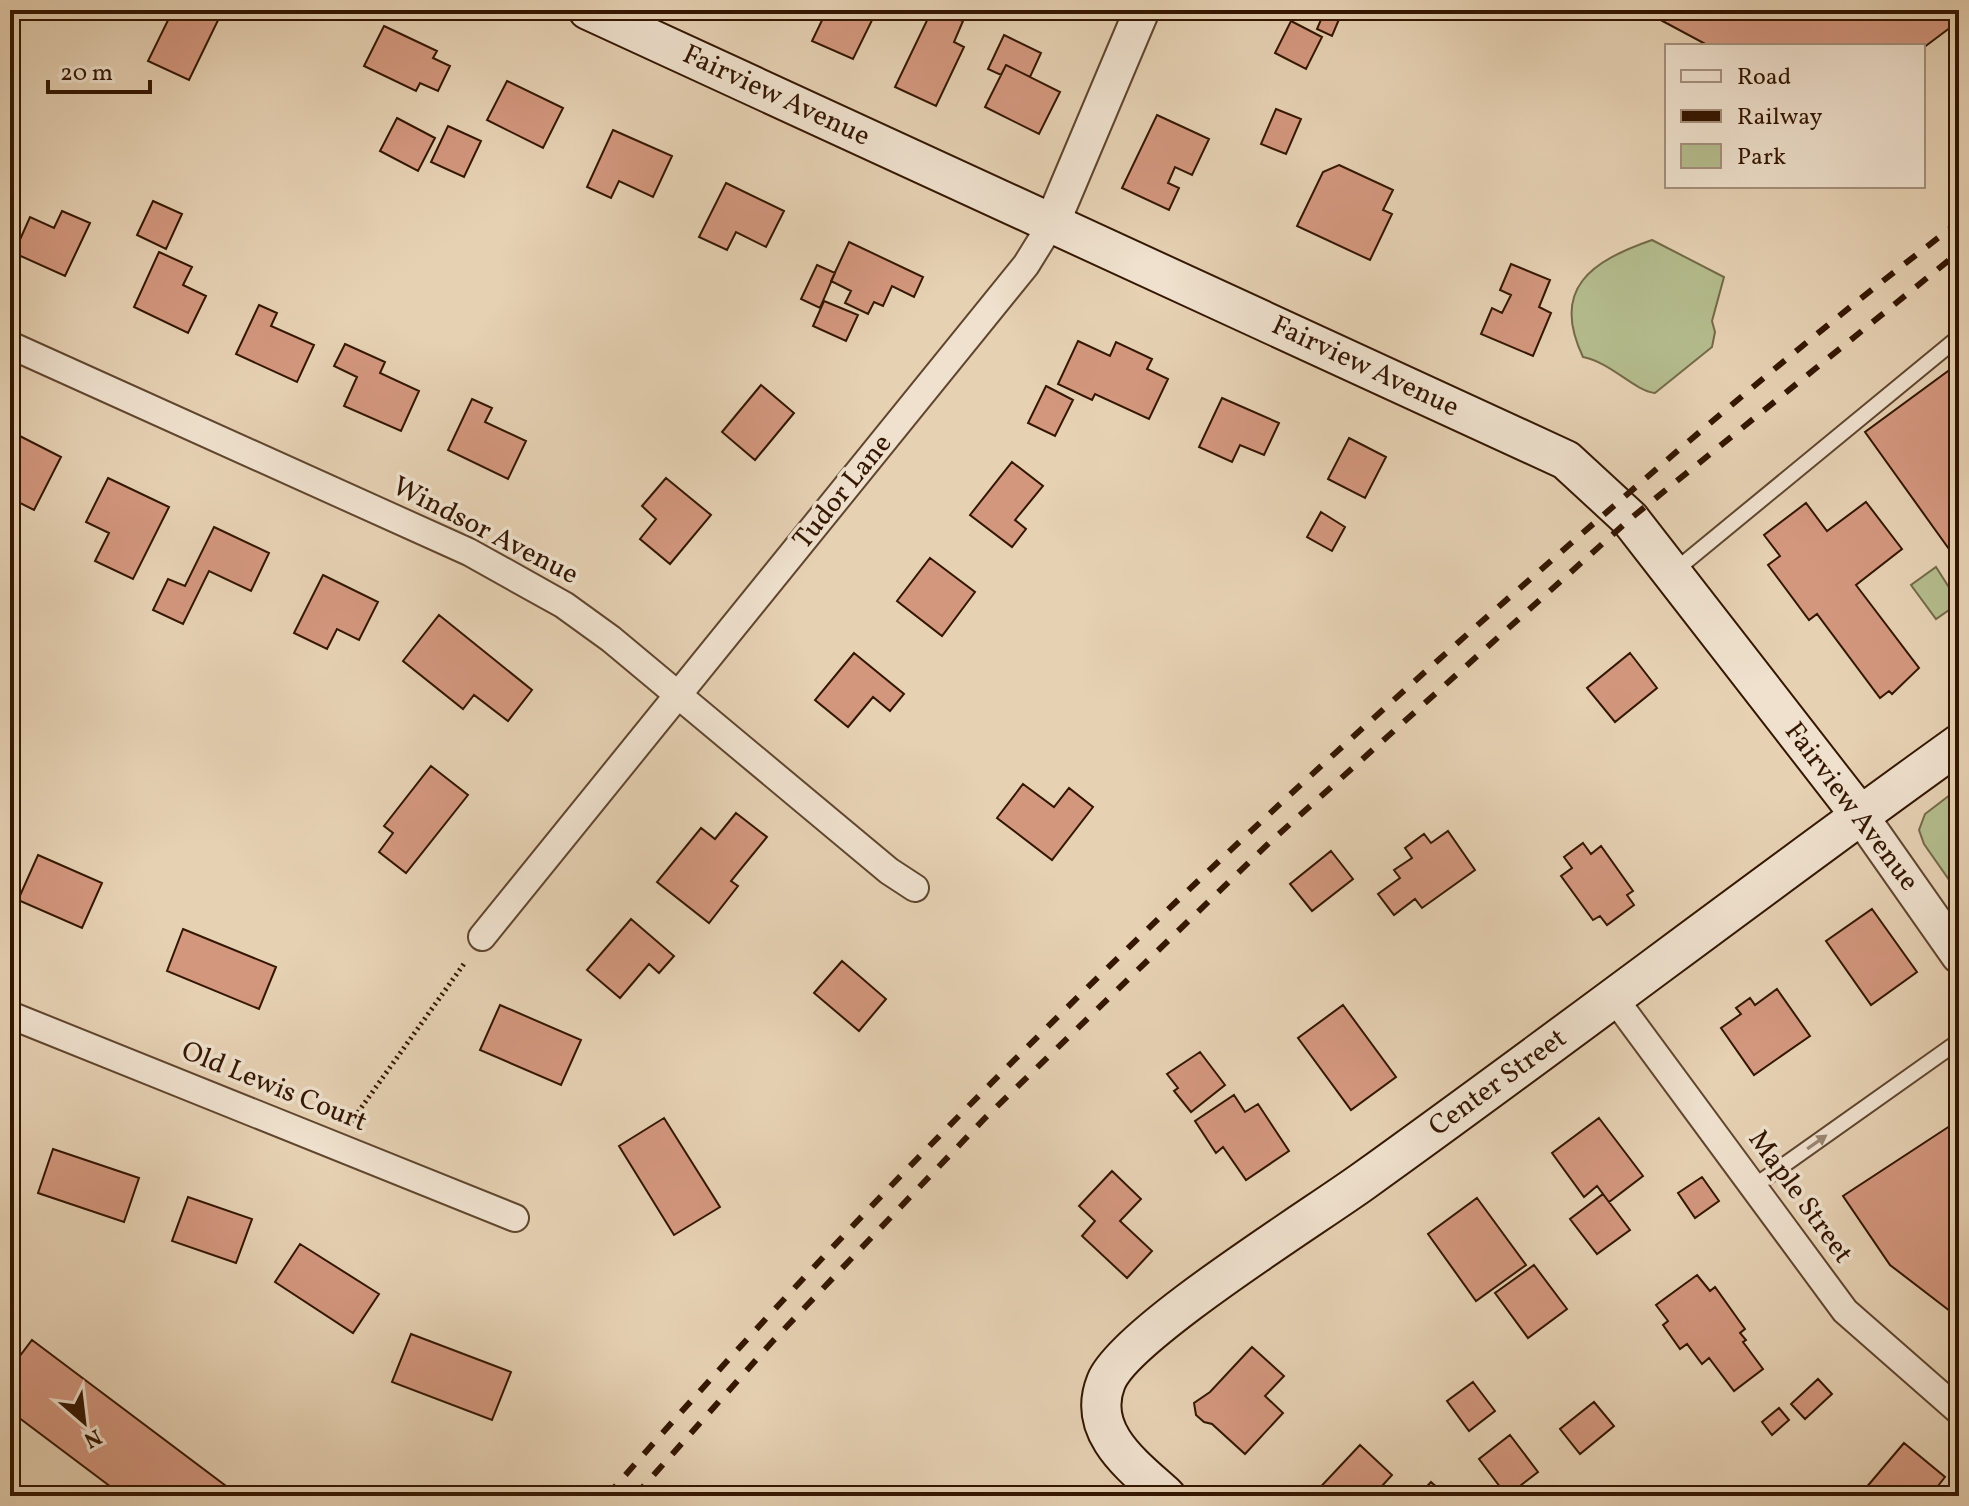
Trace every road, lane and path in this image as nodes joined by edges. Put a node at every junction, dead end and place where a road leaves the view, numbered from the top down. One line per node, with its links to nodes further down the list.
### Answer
1 (588, 10): 3 (main road, Fairview Avenue)
2 (1142, 10): 3 (street, Tudor Lane)
3 (1052, 223): 6 (main road, Fairview Avenue); 7 (street, Tudor Lane)
4 (1959, 337): 6 (lane)
5 (10, 345): 7 (street, Windsor Avenue)
6 (1672, 573): 9 (main road, Fairview Avenue)
7 (679, 695): 10 (street, Windsor Avenue); 11 (street, Tudor Lane)
8 (1959, 744): 9 (main road, Center Street)
9 (1860, 815): 12 (street, Fairview Avenue); 13 (main road, Center Street)
10 (915, 888)
11 (482, 937): 16 (path)
12 (1959, 956)
13 (1614, 998): 17 (street, Maple Street); 20 (main road, Center Street)
14 (10, 1015): 16 (street, Old Lewis Court)
15 (1959, 1041): 17 (lane, one-way to 15)
16 (335, 1145): 18 (street, Old Lewis Court)
17 (1753, 1187): 19 (street, Maple Street)
18 (515, 1218)
19 (1959, 1411)
20 (1166, 1496)

